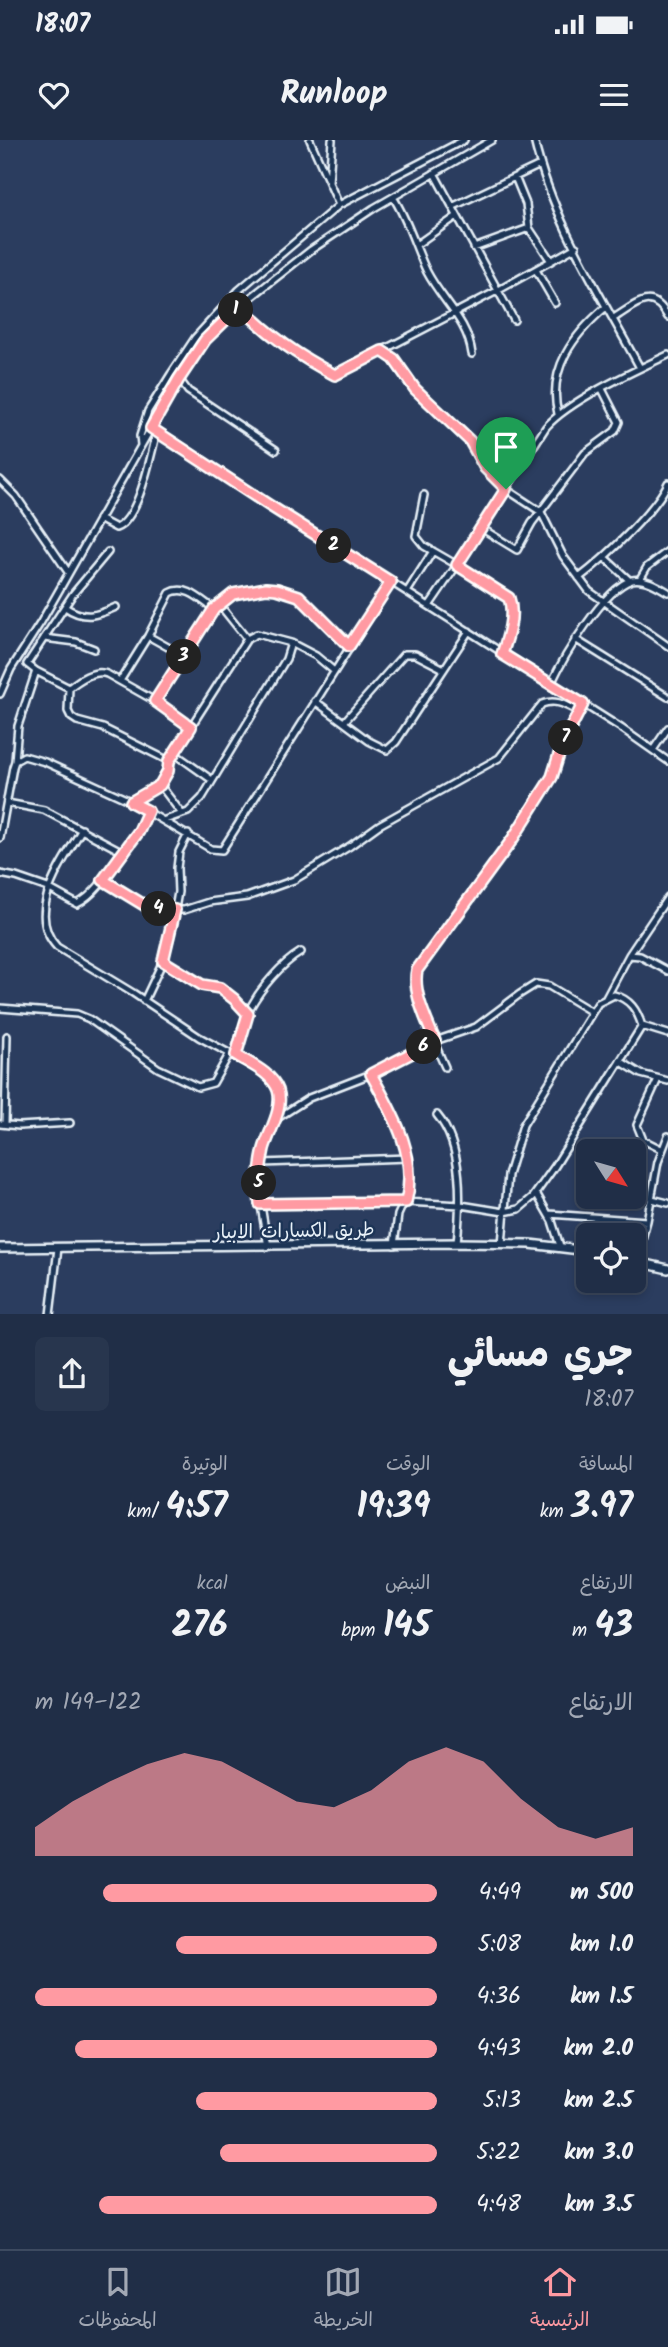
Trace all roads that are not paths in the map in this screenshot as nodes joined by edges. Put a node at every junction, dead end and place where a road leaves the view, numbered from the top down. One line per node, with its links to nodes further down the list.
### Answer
1 (310, 140): 9 (street)
2 (332, 140): 9 (street)
3 (464, 140): 11 (street)
4 (492, 140): 7 (street)
5 (534, 140): 6 (street)
6 (540, 165): 8 (street); 16 (street)
7 (434, 173): 10 (street); 12 (street)
8 (514, 177): 12 (street); 14 (street)
9 (329, 183): 11 (street)
10 (393, 197): 15 (street); 22 (street)
11 (339, 205): 36 (street)
12 (452, 207): 13 (street)
13 (457, 216): 15 (street); 17 (street)
14 (529, 228): 17 (street); 18 (street)
15 (416, 245): 24 (street)
16 (576, 247): 18 (street); 23 (street)
17 (474, 248): 20 (street)
18 (551, 261): 19 (street)
19 (536, 270): 20 (street); 21 (street)
20 (497, 291): 24 (street); 27 (street)
21 (555, 303)
22 (240, 306): 28 (street); 32 (street)
23 (606, 307): 26 (street); 34 (street)
24 (455, 313): 28 (street); 29 (street)
25 (668, 317): 26 (street)
26 (614, 318): 31 (street)
27 (514, 320)
28 (382, 351): 40 (street)
29 (472, 354)
30 (668, 355): 31 (street)
31 (640, 368): 33 (street)
32 (179, 379): 35 (street); 37 (street)
33 (602, 389): 34 (street); 42 (street)
34 (558, 414): 40 (street)
35 (154, 429): 36 (street); 43 (street); 54 (street)
36 (141, 445): 43 (street)
37 (276, 450)
38 (0, 481): 50 (street)
39 (668, 485): 48 (street)
40 (506, 489): 42 (street); 44 (street)
41 (424, 495): 45 (street)
42 (541, 512): 44 (street); 51 (street)
43 (99, 519): 50 (street)
44 (481, 528): 49 (street)
45 (433, 551): 49 (street); 55 (street)
46 (668, 551): 52 (street)
47 (108, 552): 59 (street)
48 (605, 558): 51 (street); 53 (street)
49 (457, 565): 58 (street); 71 (street)
50 (68, 572): 73 (street)
51 (579, 578): 57 (street)
52 (640, 579): 53 (street); 56 (street)
53 (629, 580): 57 (street)
54 (391, 582): 55 (street); 68 (street)
55 (407, 592): 58 (street)
56 (668, 592)
57 (605, 602): 66 (street); 69 (street)
58 (429, 606): 62 (street)
59 (65, 607): 60 (street); 64 (street)
60 (116, 607)
61 (217, 607): 63 (street); 65 (street); 68 (street); 72 (street)
62 (469, 631): 71 (street); 75 (street)
63 (148, 636): 72 (street); 78 (street)
64 (44, 638): 70 (street); 74 (street)
65 (247, 639): 67 (street); 88 (street)
66 (575, 639): 79 (street); 82 (street)
67 (291, 643): 77 (street); 95 (street)
68 (349, 646): 77 (street)
69 (668, 646)
70 (94, 649)
71 (502, 654): 79 (street)
72 (184, 656): 83 (street)
73 (19, 659): 74 (street); 81 (street)
74 (27, 664): 76 (street)
75 (444, 669): 87 (street); 87 (street)
76 (36, 671): 80 (street); 92 (street)
77 (334, 671): 84 (street)
78 (120, 681): 80 (street); 83 (street)
79 (551, 684): 85 (street)
80 (69, 688): 93 (street)
81 (0, 694)
82 (668, 697)
83 (155, 701): 88 (street)
84 (315, 701): 87 (street); 103 (street)
85 (583, 704): 86 (street); 90 (street)
86 (579, 712): 110 (street); 123 (street)
87 (345, 722)
88 (191, 727): 91 (street)
89 (668, 728): 90 (street)
90 (653, 750): 94 (street)
91 (174, 753): 93 (street); 95 (street)
92 (15, 761): 97 (street); 98 (street)
93 (169, 761): 96 (street)
94 (668, 761)
95 (212, 780): 100 (street)
96 (160, 785): 97 (street); 100 (street)
97 (131, 802): 99 (street)
98 (7, 803): 102 (street); 104 (street)
99 (148, 811): 101 (street); 105 (street)
100 (183, 814): 101 (street)
101 (165, 820): 103 (street)
102 (82, 828): 105 (street); 108 (street)
103 (188, 834): 110 (street)
104 (0, 838)
105 (123, 852): 107 (street)
106 (0, 874): 108 (street)
107 (103, 880): 108 (street); 110 (street)
108 (48, 888): 116 (street)
109 (668, 897): 112 (street)
110 (175, 910): 113 (street)
111 (301, 952): 119 (street)
112 (629, 955): 114 (street); 115 (street)
113 (163, 961): 116 (street); 119 (street)
114 (668, 971)
115 (606, 998): 118 (street); 120 (street)
116 (144, 1001): 124 (street)
117 (0, 1008): 124 (street)
118 (592, 1012): 123 (street); 144 (street)
119 (248, 1014): 124 (street)
120 (642, 1026): 121 (street); 125 (street)
121 (668, 1034)
122 (7, 1036): 133 (street)
123 (435, 1041): 126 (street); 127 (street)
124 (233, 1054): 131 (street)
125 (620, 1061): 128 (street); 138 (street)
126 (444, 1067)
127 (371, 1074): 131 (street); 136 (street)
128 (659, 1079): 129 (street); 135 (street)
129 (668, 1081)
130 (437, 1115): 143 (street)
131 (276, 1119): 137 (street)
132 (70, 1123): 133 (street)
133 (3, 1124)
134 (668, 1136): 135 (street)
135 (661, 1149): 139 (street)
136 (409, 1158): 137 (street); 140 (street)
137 (262, 1163): 142 (street)
138 (536, 1193): 144 (street); 145 (street)
139 (652, 1199): 141 (street); 147 (street)
140 (406, 1202): 142 (street); 143 (street); 152 (street)
141 (668, 1203)
142 (260, 1204): 154 (street)
143 (461, 1205): 144 (street); 150 (street)
144 (504, 1212): 151 (street)
145 (549, 1214): 146 (street); 153 (street)
146 (615, 1219): 147 (street); 148 (street)
147 (647, 1221): 149 (street)
148 (615, 1223)
149 (646, 1224)
150 (457, 1243): 151 (street, طريق الكسارات الابيار); 152 (street, طريق الكسارات الابيار)
151 (502, 1244): 153 (street, طريق الكسارات الابيار)
152 (394, 1245): 154 (street, طريق الكسارات الابيار)
153 (560, 1246): 157 (street, طريق الكسارات الابيار)
154 (268, 1247): 156 (street, طريق الكسارات الابيار)
155 (0, 1248): 156 (street, طريق الكسارات الابيار)
156 (58, 1248): 160 (street)
157 (576, 1249)
158 (646, 1264): 159 (street)
159 (668, 1269)
160 (50, 1314)

